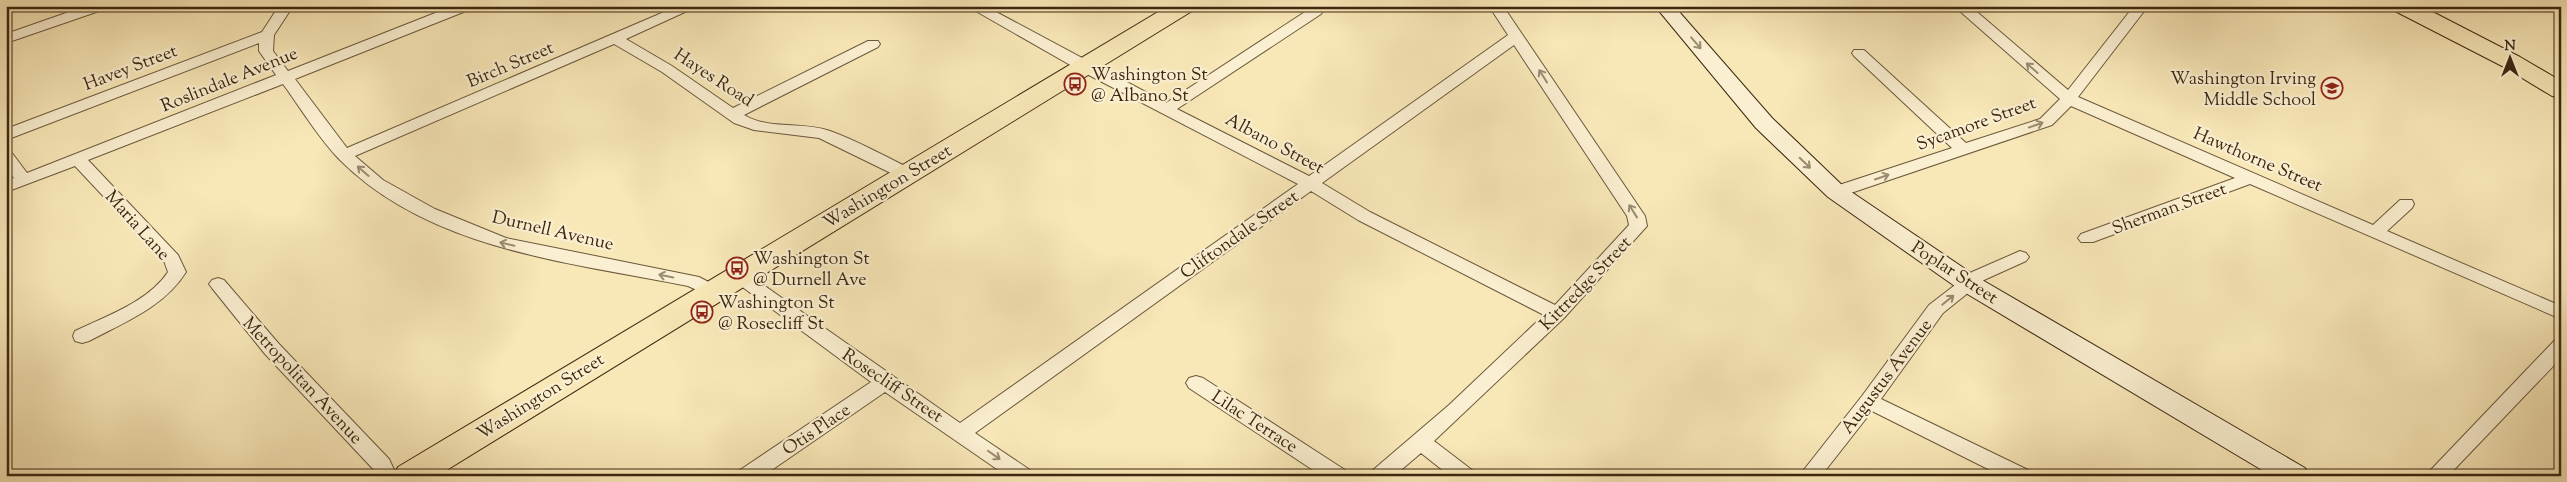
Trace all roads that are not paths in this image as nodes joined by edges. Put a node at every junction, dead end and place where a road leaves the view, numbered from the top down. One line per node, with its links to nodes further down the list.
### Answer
1 (100, 6): 15 (street)
2 (286, 6): 13 (street)
3 (466, 6): 20 (street, Roslindale Avenue)
4 (691, 6): 16 (street, Birch Street)
5 (974, 6): 19 (street, Albano Street)
6 (1184, 6): 19 (main road, Washington Street)
7 (1496, 6): 14 (street, Kittredge Street)
8 (1664, 6): 35 (street, Poplar Street, one-way to 35)
9 (1961, 6): 22 (street, Hawthorne Street, one-way to 9)
10 (2141, 6): 22 (street, Sycamore Street)
11 (2404, 6): 21 (main road)
12 (1316, 12): 23 (street)
13 (268, 35): 20 (street, Durnell Avenue); 25 (street, Havey Street)
14 (1517, 36): 33 (street, Cliftondale Street); 45 (street, Kittredge Street, one-way to 14)
15 (6, 39)
16 (616, 39): 24 (street, Hayes Road); 27 (street, Birch Street)
17 (873, 44): 24 (street)
18 (1859, 53): 26 (street)
19 (1084, 67): 23 (street, Albano Street); 30 (main road, Washington Street)
20 (285, 78): 27 (street, Durnell Avenue); 29 (street, Roslindale Avenue)
21 (2561, 91)
22 (2069, 99): 26 (street, Sycamore Street, one-way to 22); 31 (street, Hawthorne Street)
23 (1167, 109): 33 (street, Albano Street)
24 (732, 115): 30 (street, Hayes Road)
25 (6, 135)
26 (1964, 150): 35 (street, Sycamore Street, one-way to 26)
27 (344, 155): 43 (street, Durnell Avenue, one-way to 27)
28 (6, 156): 32 (street)
29 (79, 160): 32 (street, Roslindale Avenue); 46 (street, Maria Lane)
30 (907, 174): 40 (main road, Washington Street)
31 (2250, 178): 37 (street, Hawthorne Street); 38 (street, Sherman Street)
32 (24, 180): 34 (street, Roslindale Avenue)
33 (1310, 184): 45 (street, Albano Street); 51 (street, Cliftondale Street)
34 (6, 187)
35 (1836, 192): 41 (street, Poplar Street)
36 (2406, 204): 37 (street)
37 (2375, 232): 44 (street, Hawthorne Street)
38 (2087, 238)
39 (2020, 256): 41 (street)
40 (739, 276): 43 (main road, Washington Street); 48 (street, Rosecliff Street)
41 (1968, 283): 50 (street, Augustus Avenue, one-way to 41); 62 (street, Poplar Street)
42 (218, 284): 53 (street, Metropolitan Avenue)
43 (712, 291): 54 (main road, Washington Street)
44 (2561, 313)
45 (1557, 314): 52 (street, Kittredge Street)
46 (82, 336)
47 (2561, 346): 63 (street)
48 (885, 382): 51 (street, Rosecliff Street); 55 (street, Otis Place)
49 (1196, 382): 57 (street, Lilac Terrace)
50 (1870, 401): 60 (street, Augustus Avenue); 61 (street)
51 (961, 432): 56 (street, Rosecliff Street, one-way to 56)
52 (1420, 441): 58 (street, Kittredge Street); 59 (street)
53 (387, 476)
54 (410, 476)
55 (747, 476)
56 (1023, 476)
57 (1338, 476)
58 (1380, 476)
59 (1465, 476)
60 (1810, 476)
61 (2021, 476)
62 (2295, 476)
63 (2435, 476)

